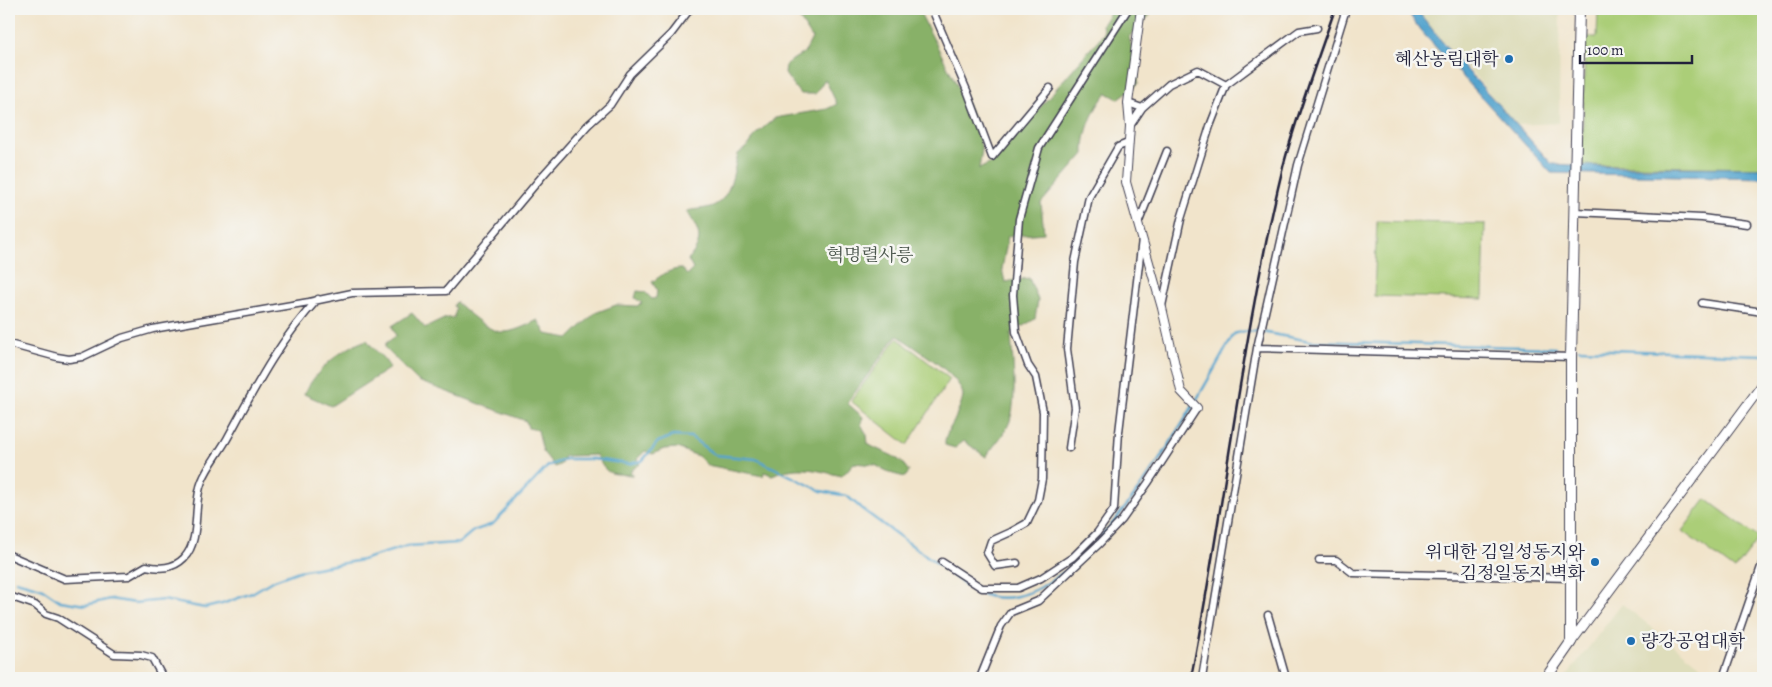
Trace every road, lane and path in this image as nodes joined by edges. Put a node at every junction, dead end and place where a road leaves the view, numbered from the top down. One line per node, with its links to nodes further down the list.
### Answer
1 (690, 9): 19 (street)
2 (932, 9): 9 (street)
3 (1128, 9): 33 (street)
4 (1141, 9): 10 (street)
5 (1346, 9): 24 (street)
6 (1579, 9): 15 (main road)
7 (1317, 28): 8 (street)
8 (1226, 85): 11 (street); 21 (street)
9 (1050, 88)
10 (1128, 103): 11 (street); 12 (street)
11 (1142, 108): 12 (street)
12 (1130, 126): 13 (street)
13 (1128, 144): 16 (street); 28 (street)
14 (1167, 151): 16 (street)
15 (1575, 212): 17 (street); 25 (main road)
16 (1138, 224): 18 (street)
17 (1747, 224)
18 (1142, 238): 21 (street); 32 (street)
19 (318, 299): 23 (street); 29 (street)
20 (1702, 303): 22 (street)
21 (1162, 308): 27 (street)
22 (1763, 312)
23 (9, 344)
24 (1257, 348): 25 (street); 40 (street)
25 (1571, 356): 34 (main road)
26 (1763, 384): 37 (main road)
27 (1194, 406): 39 (street)
28 (1068, 448)
29 (9, 555)
30 (1319, 560): 34 (street)
31 (1763, 561): 43 (street)
32 (942, 562)
33 (1017, 563)
34 (1571, 578): 37 (main road)
35 (9, 596): 38 (street)
36 (1268, 615): 41 (street)
37 (1571, 642): 42 (main road)
38 (163, 678)
39 (980, 678)
40 (1202, 678)
41 (1286, 678)
42 (1546, 678)
43 (1723, 678)

